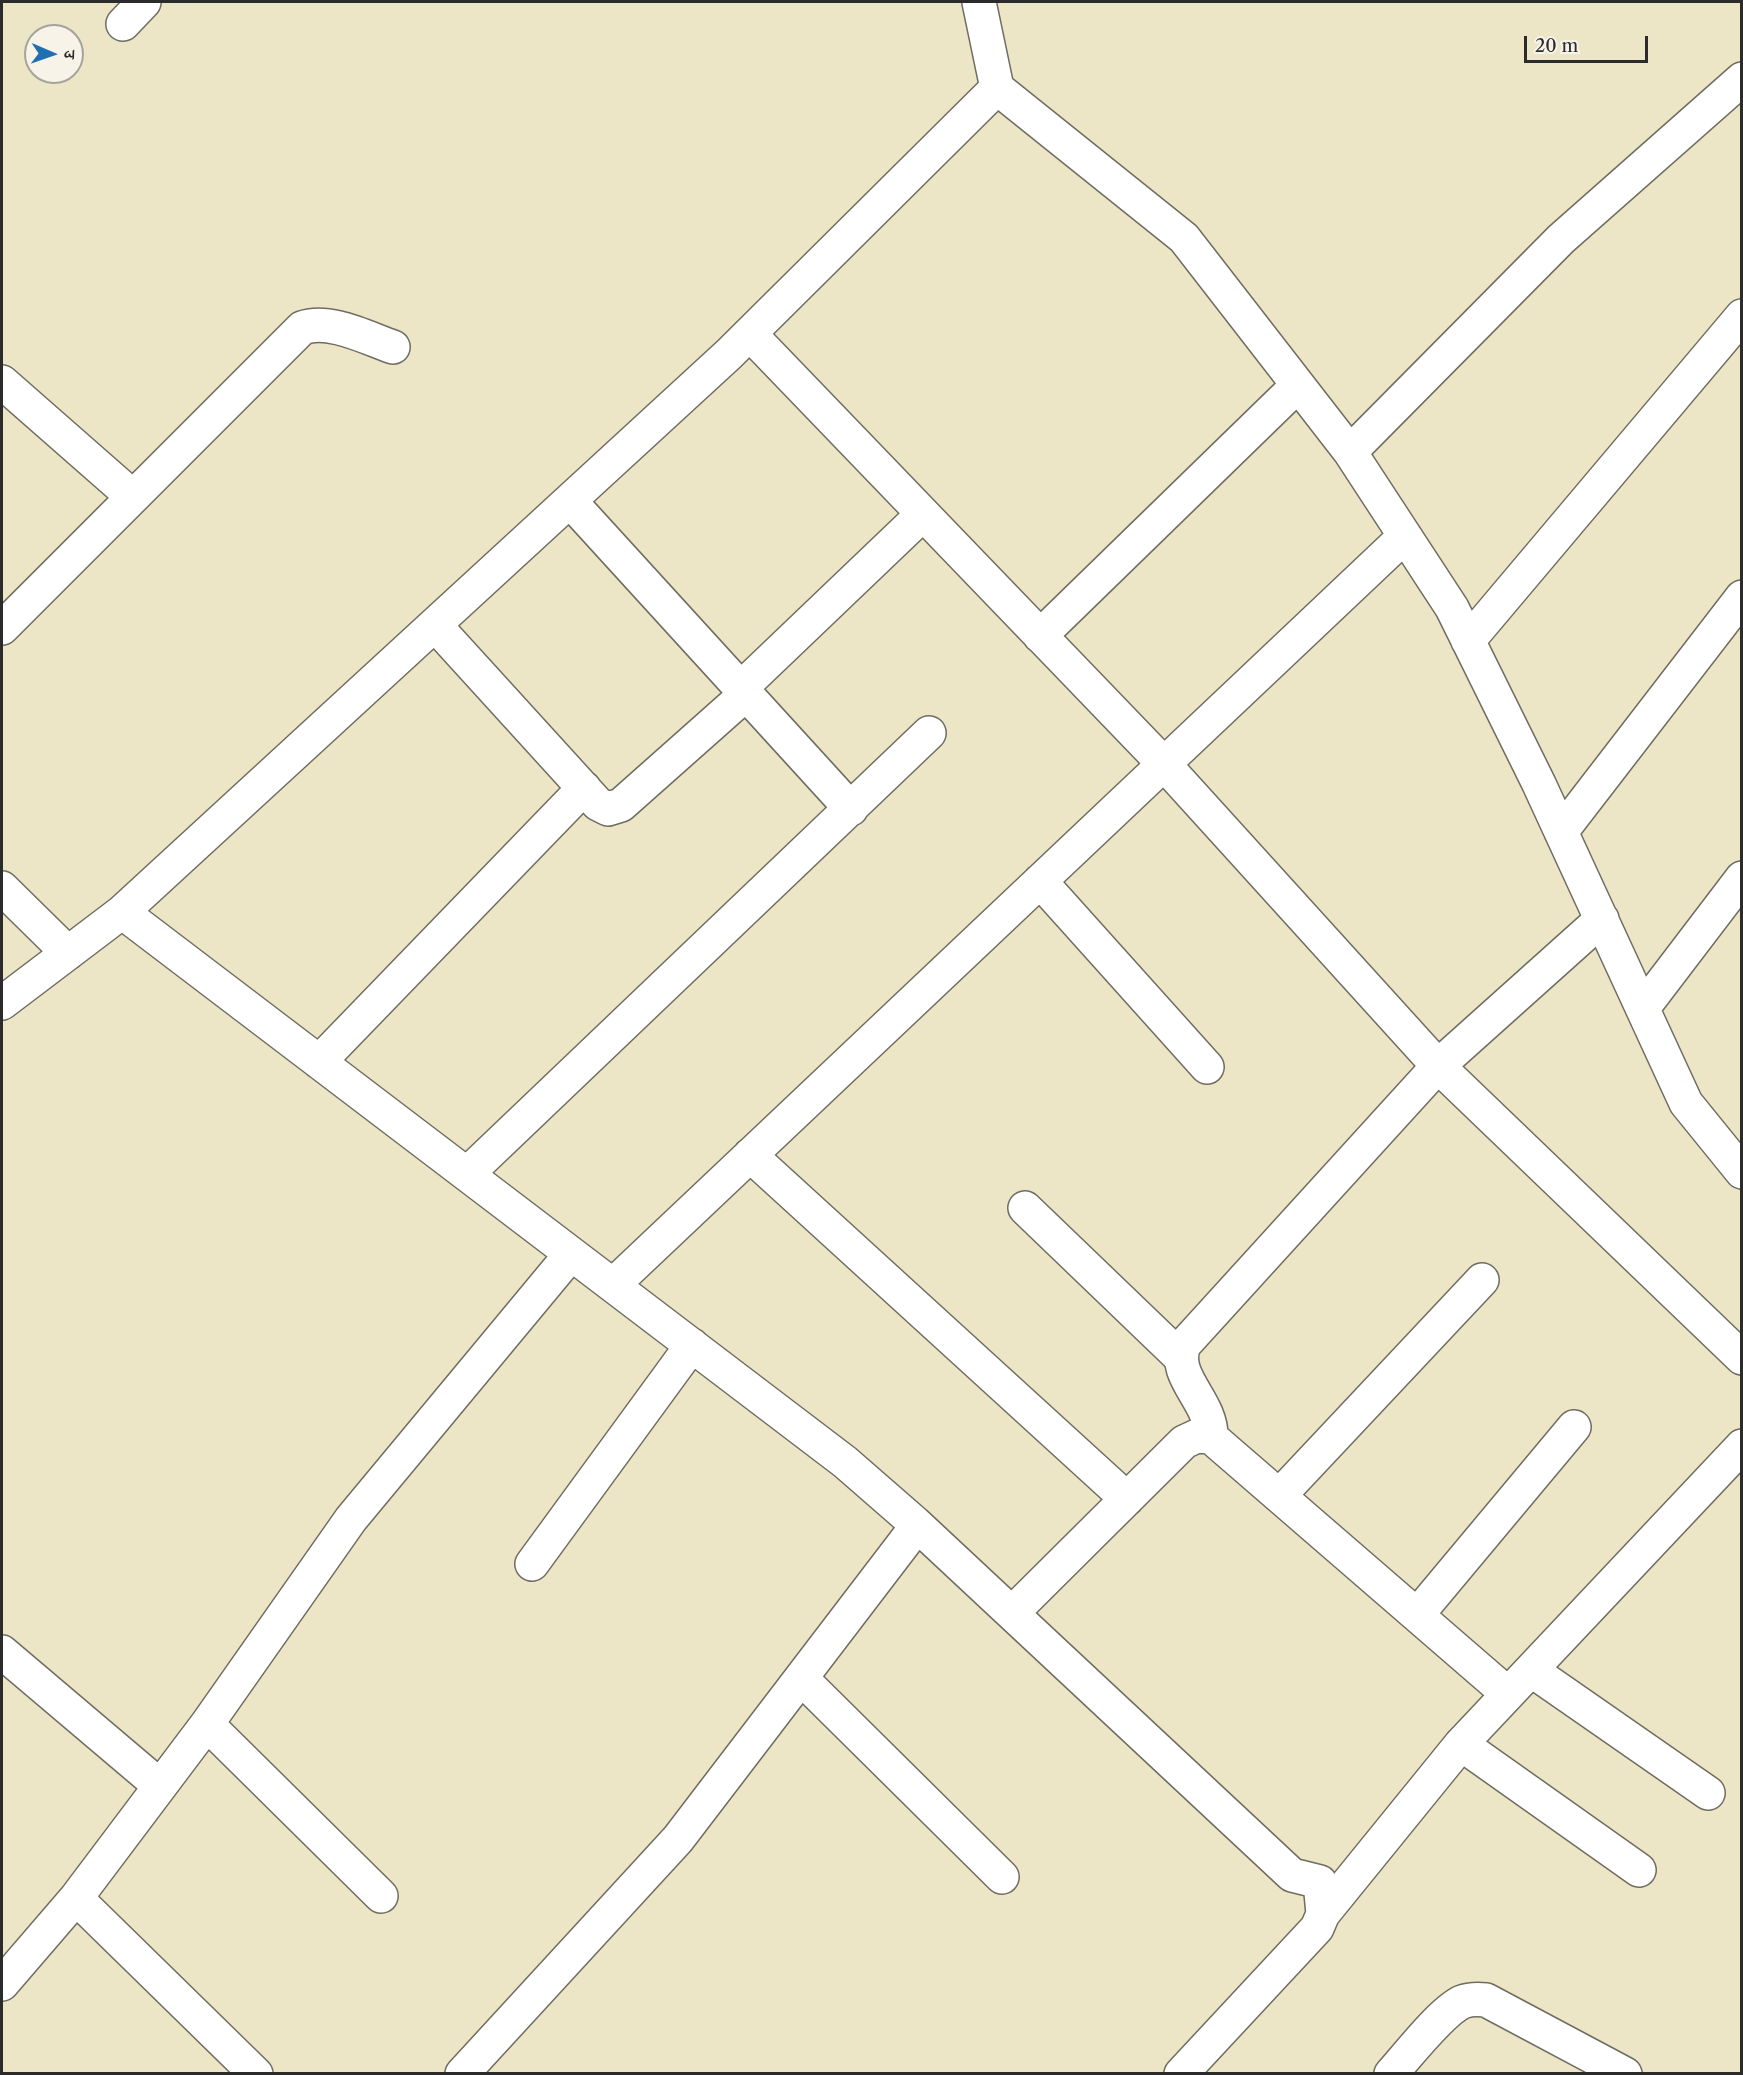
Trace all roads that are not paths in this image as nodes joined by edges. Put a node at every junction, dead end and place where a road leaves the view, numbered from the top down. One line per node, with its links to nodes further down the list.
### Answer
1 (979, 2): 3 (street)
2 (1742, 79): 9 (street)
3 (997, 88): 5 (street); 8 (street)
4 (1742, 316): 18 (street)
5 (750, 334): 11 (street); 12 (street)
6 (393, 347): 10 (street)
7 (2, 382): 10 (street)
8 (1298, 385): 9 (street); 17 (street)
9 (1350, 452): 13 (street)
10 (133, 497): 16 (street)
11 (570, 501): 15 (street); 19 (street)
12 (923, 514): 17 (street); 19 (street)
13 (1405, 536): 18 (street); 21 (street)
14 (1742, 597): 24 (street)
15 (435, 625): 22 (street); 28 (street)
16 (2, 628)
17 (1040, 636): 21 (street)
18 (1468, 641): 24 (street)
19 (743, 691): 22 (street); 23 (street)
20 (929, 733): 23 (street)
21 (1164, 764): 26 (street); 35 (street)
22 (584, 788): 33 (street)
23 (851, 809): 38 (street)
24 (1561, 832): 29 (street)
25 (1742, 878): 32 (street)
26 (1040, 881): 34 (street); 36 (street)
27 (2, 888): 30 (street)
28 (122, 912): 30 (street); 33 (street)
29 (1602, 919): 32 (street); 35 (street)
30 (68, 953): 31 (street)
31 (2, 1002)
32 (1643, 1008): 37 (street)
33 (320, 1062): 38 (street)
34 (1207, 1066)
35 (1438, 1066): 44 (street); 45 (street)
36 (750, 1155): 42 (street); 50 (street)
37 (1742, 1172)
38 (467, 1174): 40 (street)
39 (1025, 1208): 44 (street)
40 (572, 1254): 42 (street); 59 (street)
41 (1482, 1280): 49 (street)
42 (612, 1285): 43 (street)
43 (692, 1345): 51 (street); 52 (street)
44 (1179, 1356): 47 (street)
45 (1742, 1359)
46 (1574, 1427): 54 (street)
47 (1211, 1437): 49 (street); 50 (street)
48 (1742, 1446): 56 (street)
49 (1279, 1496): 54 (street)
50 (1127, 1499): 53 (street)
51 (917, 1526): 53 (street); 57 (street)
52 (532, 1564)
53 (1012, 1613): 67 (street)
54 (1416, 1615): 58 (street)
55 (2, 1652): 61 (street)
56 (1531, 1670): 58 (street); 62 (street)
57 (801, 1678): 64 (street); 71 (street)
58 (1508, 1694): 60 (street)
59 (207, 1724): 61 (street); 65 (street)
60 (1461, 1744): 63 (street); 67 (street)
61 (160, 1786): 66 (street)
62 (1708, 1793)
63 (1639, 1870)
64 (1002, 1877)
65 (381, 1896)
66 (76, 1898): 68 (street); 70 (street)
67 (1323, 1914): 72 (street)
68 (2, 1984)
69 (1606, 2069): 73 (street)
70 (256, 2073)
71 (462, 2073)
72 (1181, 2073)
73 (1391, 2073)

